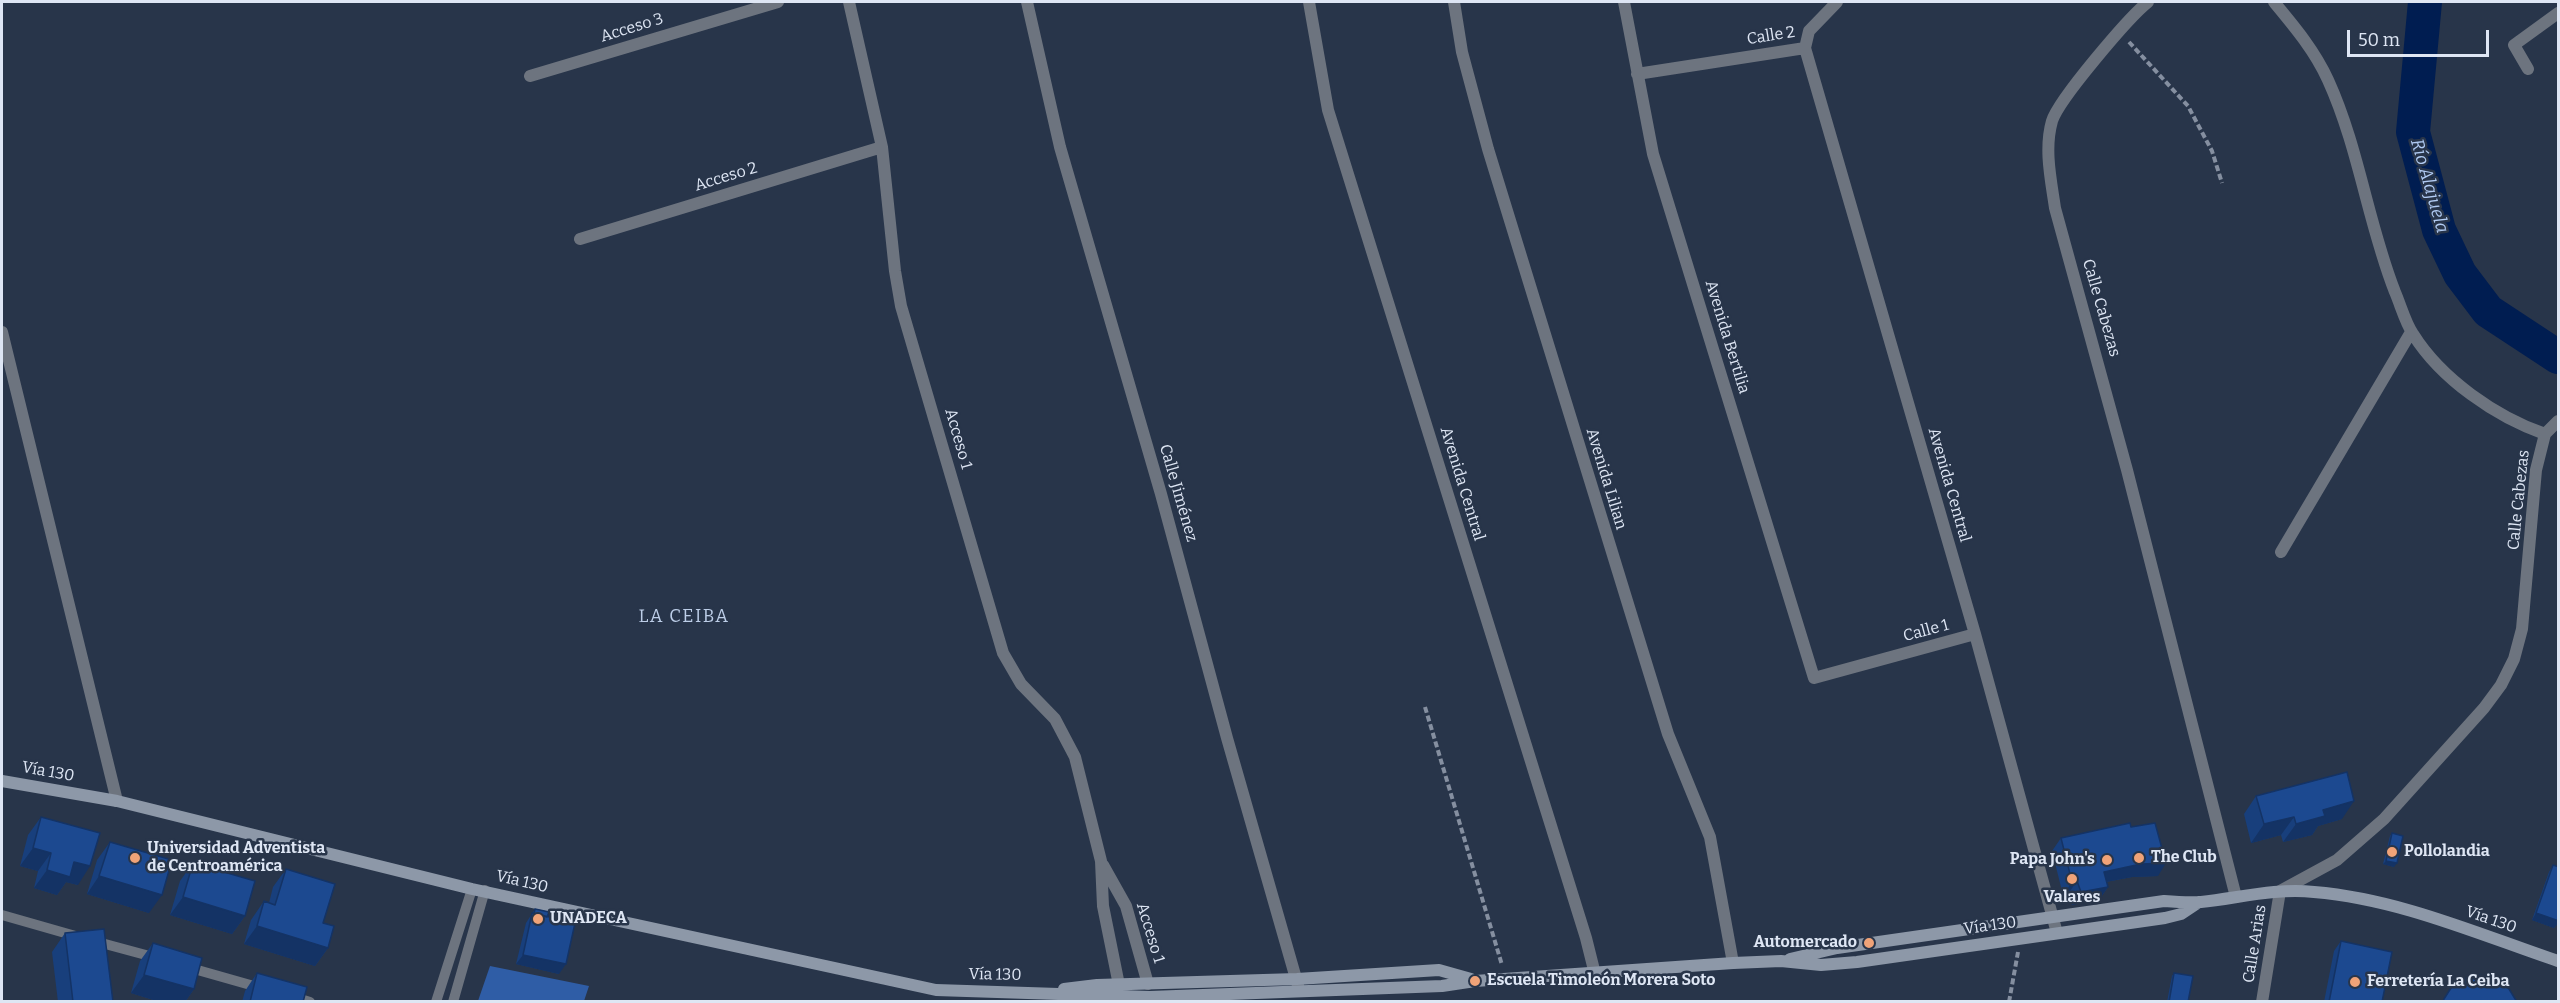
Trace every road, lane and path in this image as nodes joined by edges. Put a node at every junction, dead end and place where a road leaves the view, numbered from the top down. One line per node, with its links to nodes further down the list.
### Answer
1 (778, 2): 15 (street, Acceso 3)
2 (849, 2): 16 (street, Acceso 1)
3 (1027, 2): 42 (street, Calle Jiménez)
4 (1310, 2): 41 (street, Avenida Central)
5 (1454, 2): 39 (street, Avenida Lilian)
6 (1624, 2): 14 (street, Avenida Bertilia)
7 (1837, 2): 12 (street, Calle 2)
8 (2148, 2): 11 (street, Calle Cabezas)
9 (2274, 2): 20 (street, Calle Cabezas)
10 (2559, 13): 13 (street)
11 (2120, 32): 17 (path); 32 (street, Calle Cabezas)
12 (1805, 48): 14 (street, Calle 2); 24 (street, Avenida Central)
13 (2528, 69)
14 (1637, 74): 25 (street, Avenida Bertilia)
15 (530, 76)
16 (882, 147): 18 (street, Acceso 2); 29 (street, Acceso 1)
17 (2222, 183)
18 (580, 239)
19 (2, 332): 28 (street)
20 (2411, 332): 22 (street, Calle Cabezas); 23 (street)
21 (2559, 421): 22 (street)
22 (2545, 434): 31 (street, Calle Cabezas)
23 (2281, 552)
24 (1975, 634): 25 (street, Calle 1); 35 (street, Avenida Central)
25 (1814, 678)
26 (1425, 707): 43 (path)
27 (2, 781): 28 (main road, Vía 130)
28 (117, 801): 30 (main road, Vía 130)
29 (1101, 861): 45 (street, Acceso 1); 46 (street, Acceso 1)
30 (478, 890): 47 (main road, Vía 130); 50 (lane); 51 (lane)
31 (2280, 891): 32 (main road, Vía 130); 37 (main road, Vía 130); 53 (street, Calle Arias)
32 (2236, 897): 33 (main road, Vía 130)
33 (2199, 902): 35 (main road, Vía 130); 36 (main road, Vía 130)
34 (2, 915): 49 (lane)
35 (2054, 918): 36 (street, Avenida Central); 38 (main road, Vía 130)
36 (2057, 933): 38 (main road, Vía 130)
37 (2558, 959)
38 (1781, 961): 39 (main road, Vía 130)
39 (1733, 963): 41 (main road, Vía 130)
40 (2016, 964): 52 (path)
41 (1595, 974): 43 (main road, Vía 130)
42 (1297, 979): 44 (main road, Vía 130); 45 (main road, Vía 130); 48 (street, Calle Jiménez)
43 (1506, 980): 44 (main road, Vía 130)
44 (1475, 981): 48 (main road, Vía 130)
45 (1148, 984): 46 (main road, Vía 130)
46 (1119, 985): 47 (main road, Vía 130)
47 (1039, 992): 48 (main road, Vía 130)
48 (1299, 992)
49 (310, 1002)
50 (436, 1002)
51 (453, 1002)
52 (2009, 1002)
53 (2262, 1002)

